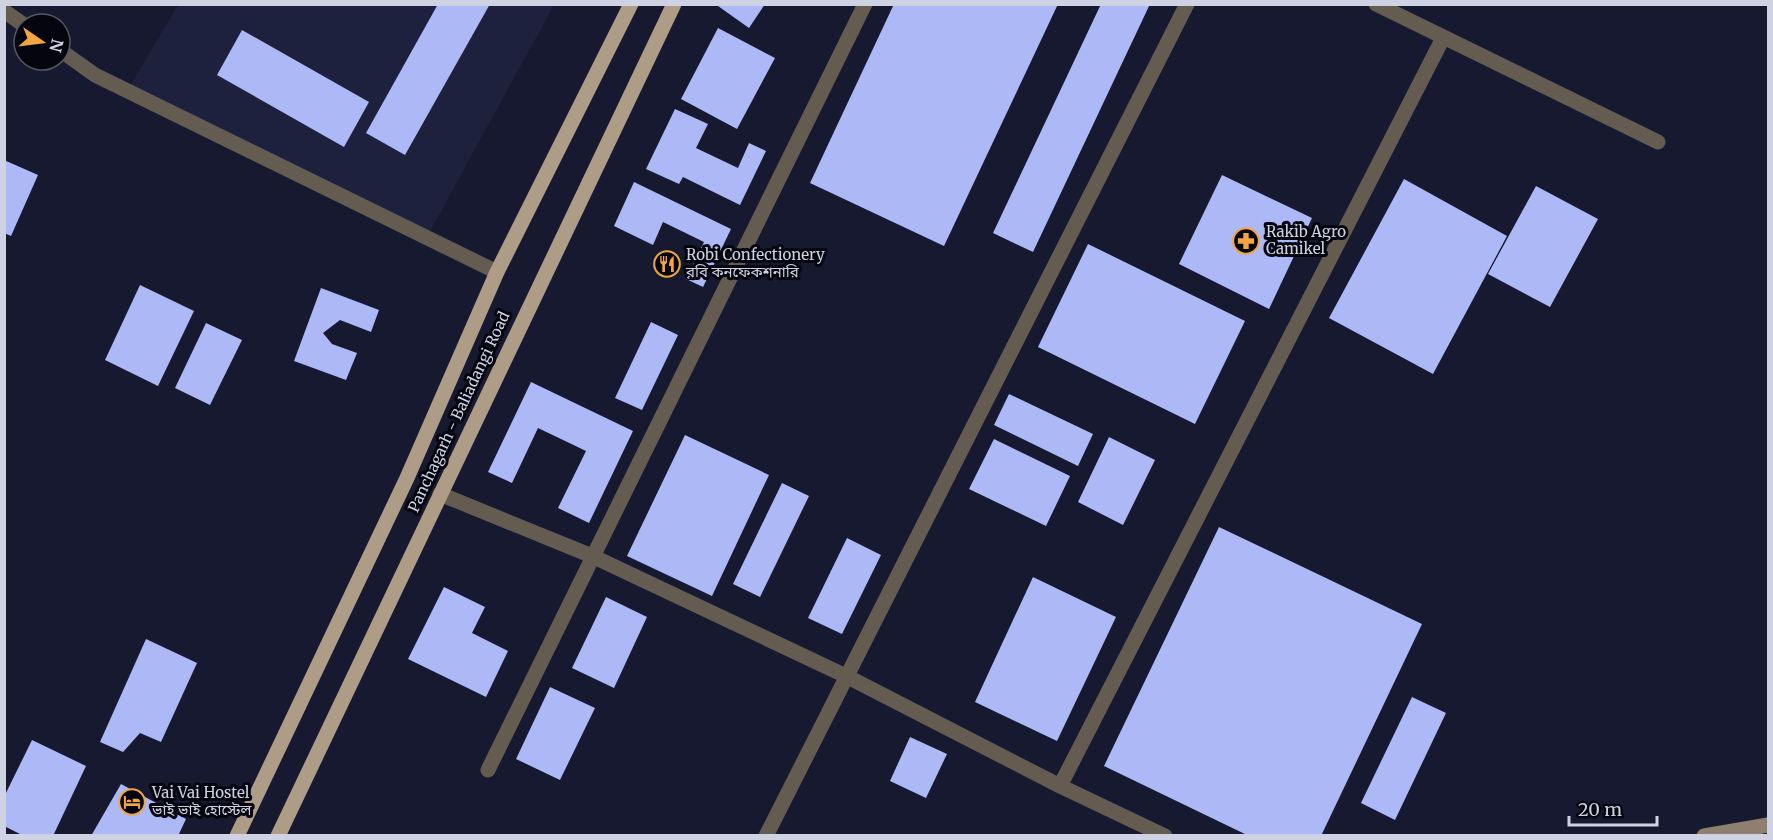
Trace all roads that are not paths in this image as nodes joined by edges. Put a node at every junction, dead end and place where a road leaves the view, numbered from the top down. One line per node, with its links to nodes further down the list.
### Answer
1 (631, 4): 9 (main road, Panchagarh - Baliadangi Road)
2 (674, 4): 10 (main road, Panchagarh - Baliadangi Road)
3 (865, 4): 11 (street)
4 (1187, 4): 12 (street)
5 (1376, 4): 6 (street)
6 (1443, 38): 8 (street); 14 (street)
7 (72, 59): 9 (street)
8 (1658, 142)
9 (497, 272): 16 (main road, Panchagarh - Baliadangi Road)
10 (440, 494): 11 (street); 17 (main road, Panchagarh - Baliadangi Road)
11 (592, 556): 12 (street); 13 (street)
12 (848, 677): 14 (street); 18 (street)
13 (488, 770)
14 (1060, 786): 19 (street)
15 (1768, 825): 20 (main road)
16 (237, 836)
17 (278, 836)
18 (766, 836)
19 (1166, 836)
20 (1704, 836)

